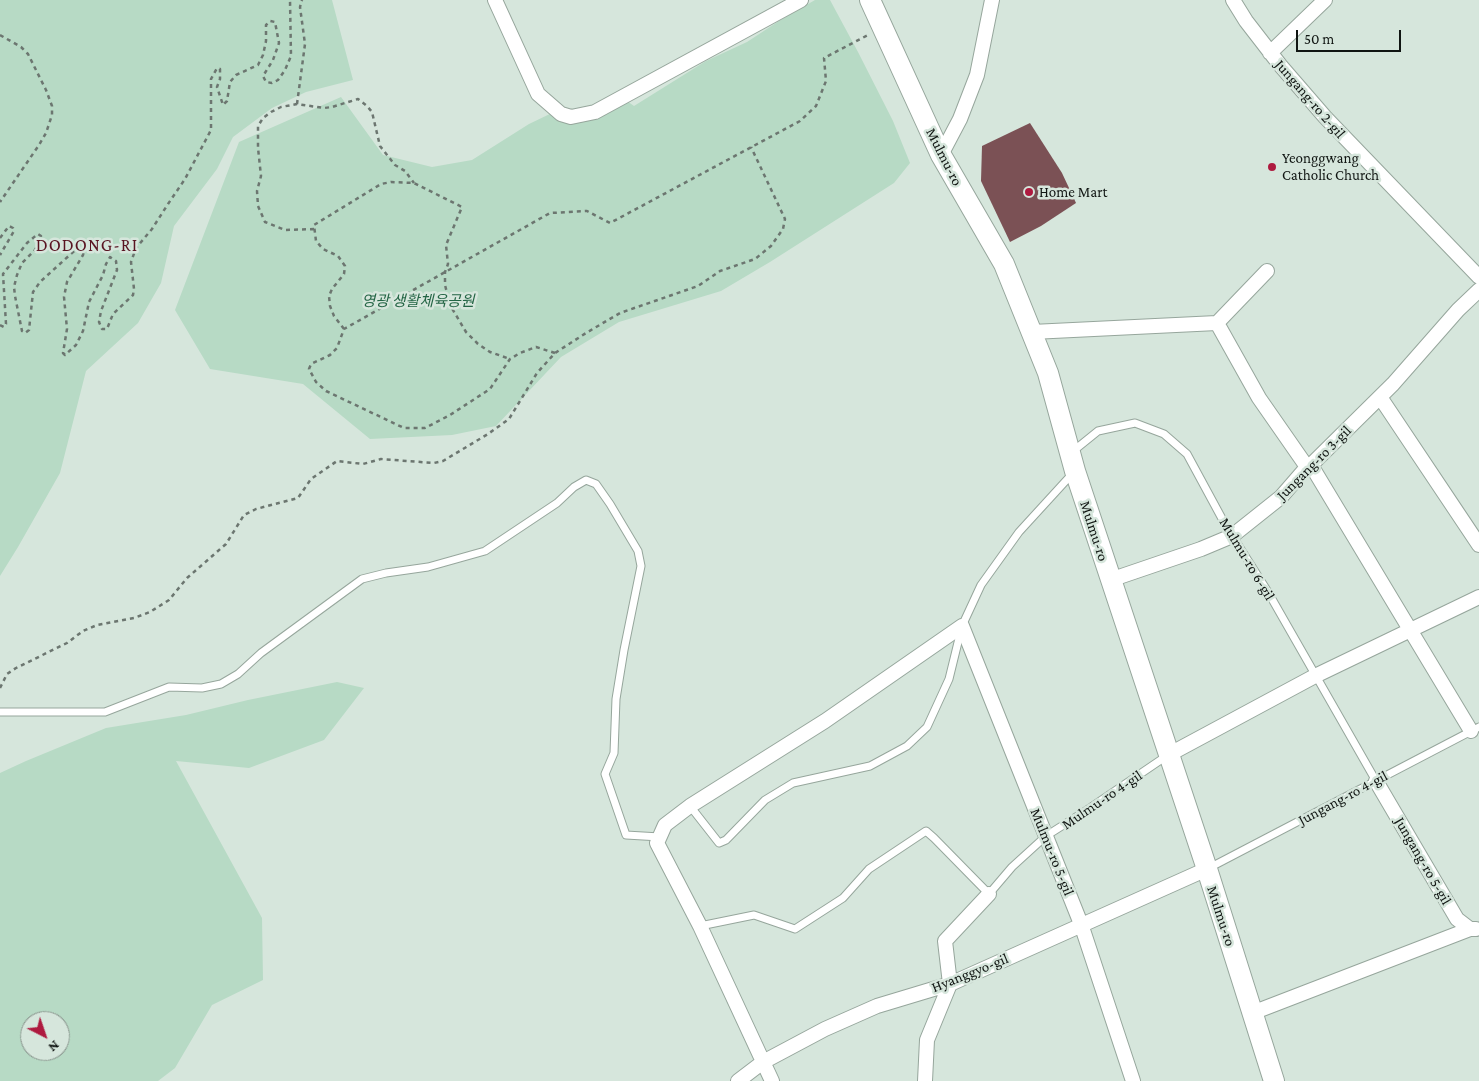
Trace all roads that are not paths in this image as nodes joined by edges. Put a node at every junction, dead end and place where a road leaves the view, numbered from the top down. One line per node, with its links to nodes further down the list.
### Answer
1 (495, 0): 2 (street)
2 (800, 0)
3 (870, 0): 8 (main road, Mulmu-ro)
4 (992, 0): 8 (street)
5 (1233, 0): 7 (street, Jungang-ro 2-gil)
6 (1325, 0): 7 (street)
7 (1270, 53): 10 (street, Jungang-ro 2-gil)
8 (941, 155): 13 (main road, Mulmu-ro)
9 (1267, 271): 12 (street)
10 (1479, 277)
11 (1479, 290): 14 (street, Jungang-ro 3-gil)
12 (1217, 323): 13 (street); 16 (street)
13 (1032, 332): 15 (main road, Mulmu-ro)
14 (1380, 397): 16 (street, Jungang-ro 3-gil); 18 (street)
15 (1072, 462): 17 (lane, Mulmu-ro 6-gil); 19 (main road, Mulmu-ro); 21 (lane)
16 (1309, 466): 17 (street, Jungang-ro 3-gil); 22 (street)
17 (1232, 536): 19 (street, Jungang-ro 3-gil); 23 (lane, Mulmu-ro 6-gil)
18 (1479, 545)
19 (1110, 580): 26 (main road, Mulmu-ro)
20 (1479, 597): 22 (street)
21 (962, 626): 28 (street); 28 (lane); 29 (street, Mulmu-ro 5-gil)
22 (1410, 630): 23 (street); 25 (street)
23 (1315, 676): 26 (street); 27 (lane, Mulmu-ro 6-gil)
24 (0, 712): 30 (lane)
25 (1475, 729): 27 (lane, Jungang-ro 4-gil)
26 (1168, 755): 29 (lane, Mulmu-ro 4-gil); 31 (main road, Mulmu-ro)
27 (1376, 780): 31 (lane, Jungang-ro 4-gil); 35 (street, Jungang-ro 5-gil)
28 (690, 806): 30 (street)
29 (1046, 836): 32 (lane, Mulmu-ro 4-gil); 33 (street, Mulmu-ro 5-gil)
30 (660, 837): 34 (street)
31 (1207, 869): 33 (street, Hyanggyo-gil); 37 (main road, Mulmu-ro)
32 (989, 894): 34 (lane); 36 (street)
33 (1081, 924): 36 (street, Hyanggyo-gil); 42 (street, Mulmu-ro 5-gil)
34 (700, 926): 38 (street)
35 (1474, 929): 37 (street)
36 (950, 984): 38 (street, Hyanggyo-gil); 41 (street)
37 (1252, 1013): 43 (main road, Mulmu-ro)
38 (763, 1062): 39 (street, Hyanggyo-gil); 40 (street)
39 (738, 1081)
40 (772, 1081)
41 (925, 1081)
42 (1133, 1081)
43 (1274, 1081)

